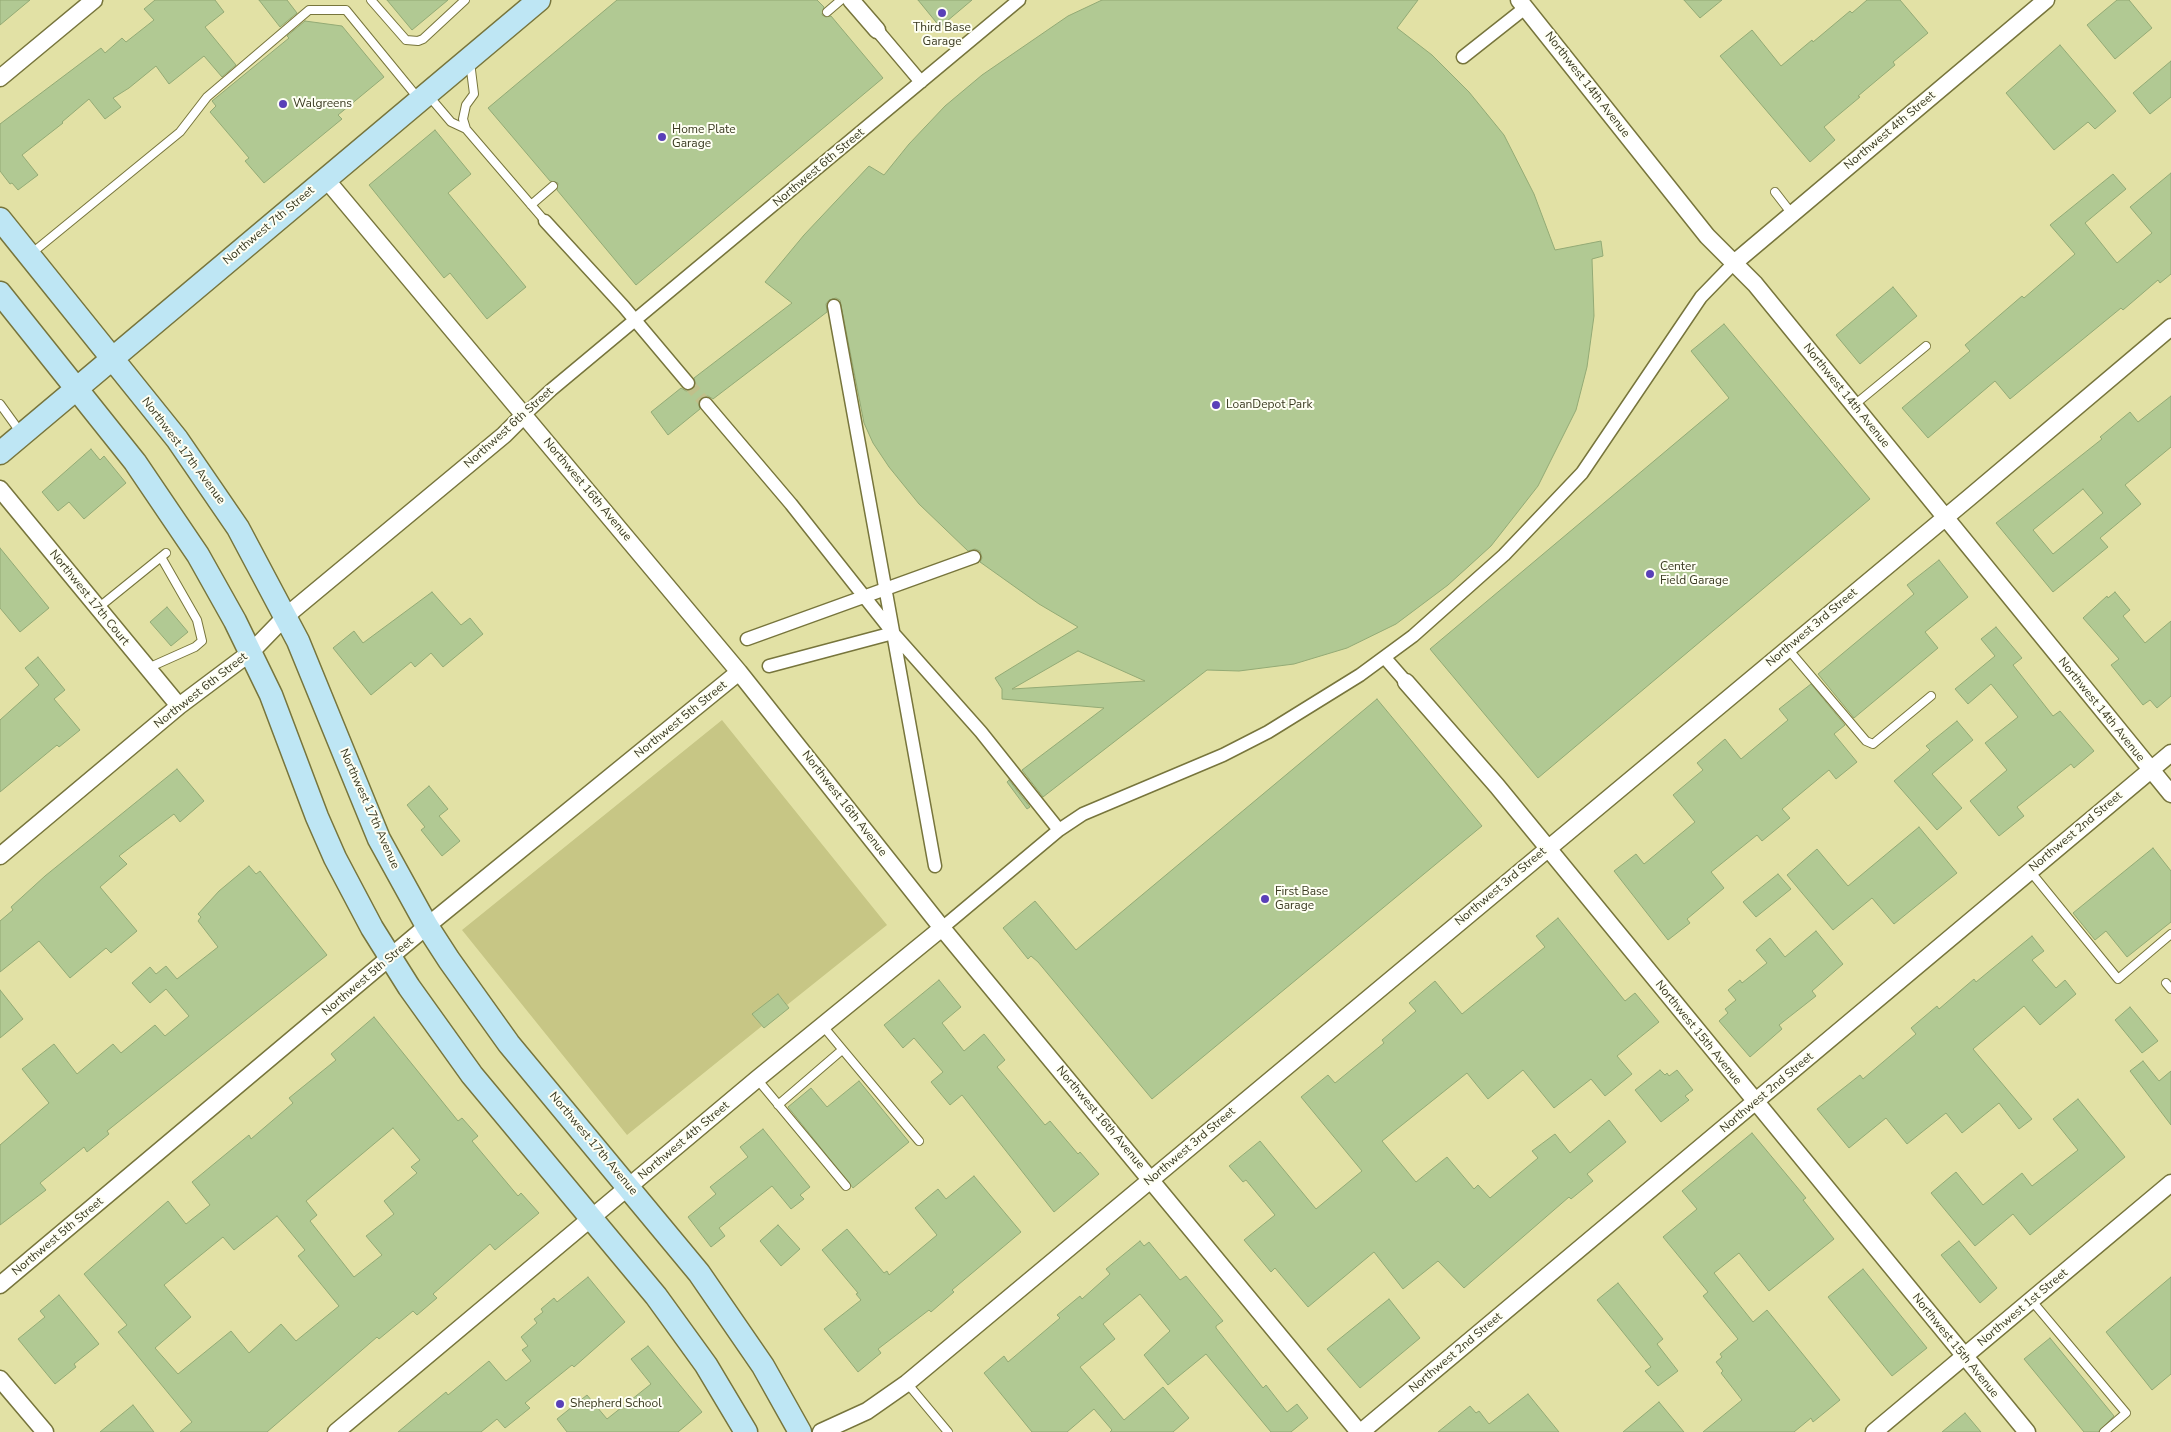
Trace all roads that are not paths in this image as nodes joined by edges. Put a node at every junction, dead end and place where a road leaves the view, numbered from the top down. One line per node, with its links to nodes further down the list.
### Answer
1 (94, 0): 14 (street)
2 (371, 0): 3 (lane)
3 (465, 0)
4 (539, 0): 13 (main road, Northwest 7th Street)
5 (841, 0): 10 (lane)
6 (851, 0): 11 (street)
7 (1019, 0): 15 (street, Northwest 6th Street)
8 (2046, 0): 22 (street, Northwest 4th Street)
9 (1526, 3): 12 (street); 26 (street, Northwest 14th Avenue)
10 (827, 12)
11 (877, 30): 15 (street)
12 (1463, 57)
13 (470, 58): 16 (main road, Northwest 7th Street); 17 (lane)
14 (0, 78)
15 (922, 82): 29 (street, Northwest 6th Street)
16 (423, 97): 17 (lane); 18 (main road, Northwest 7th Street); 25 (lane)
17 (466, 129): 21 (lane)
18 (326, 178): 32 (main road, Northwest 7th Street); 38 (street, Northwest 16th Avenue)
19 (554, 186): 21 (lane)
20 (1774, 192): 22 (lane)
21 (531, 205): 24 (lane)
22 (1792, 214): 26 (street, Northwest 4th Street)
23 (0, 219): 25 (main road, Northwest 17th Avenue)
24 (545, 221): 29 (street)
25 (29, 255): 32 (main road, Northwest 17th Avenue)
26 (1734, 262): 37 (street, Northwest 14th Avenue); 52 (street)
27 (0, 292): 34 (main road)
28 (834, 306): 44 (street)
29 (636, 321): 33 (street); 38 (street, Northwest 6th Street)
30 (2171, 327): 42 (street, Northwest 3rd Street)
31 (1926, 346): 37 (lane)
32 (112, 359): 34 (main road, Northwest 7th Street); 47 (main road, Northwest 17th Avenue)
33 (688, 382)
34 (76, 389): 39 (main road, Northwest 7th Street); 51 (main road)
35 (0, 404): 39 (lane)
36 (706, 404): 45 (street)
37 (1853, 406): 42 (street, Northwest 14th Avenue)
38 (524, 415): 47 (street, Northwest 6th Street); 55 (street, Northwest 16th Avenue)
39 (22, 434): 40 (main road, Northwest 7th Street)
40 (0, 453)
41 (0, 489): 46 (street, Northwest 17th Court)
42 (1945, 519): 50 (street, Northwest 3rd Street); 60 (street, Northwest 14th Avenue)
43 (974, 557): 44 (street)
44 (885, 588): 45 (street); 48 (street)
45 (864, 596): 48 (street); 49 (street)
46 (98, 608): 54 (street, Northwest 17th Court); 54 (lane)
47 (286, 616): 51 (street, Northwest 6th Street); 67 (main road, Northwest 17th Avenue)
48 (893, 633): 53 (street); 62 (street); 65 (street)
49 (747, 639)
50 (1788, 649): 57 (lane); 63 (street, Northwest 3rd Street)
51 (251, 652): 58 (street, Northwest 6th Street); 70 (main road)
52 (1386, 658): 56 (street); 62 (street)
53 (770, 666)
54 (148, 668): 58 (street, Northwest 17th Court)
55 (739, 672): 67 (street, Northwest 5th Street); 68 (street, Northwest 16th Avenue)
56 (1406, 682): 63 (street, Northwest 15th Avenue)
57 (1931, 696)
58 (179, 706): 64 (street, Northwest 6th Street)
59 (2171, 753): 60 (street, Northwest 2nd Street)
60 (2151, 770): 61 (street, Northwest 14th Avenue); 66 (street, Northwest 2nd Street)
61 (2171, 794)
62 (1058, 830): 68 (street)
63 (1547, 848): 74 (street, Northwest 15th Avenue); 77 (street, Northwest 3rd Street)
64 (0, 856)
65 (935, 866)
66 (2030, 871): 69 (lane); 74 (street, Northwest 2nd Street)
67 (427, 926): 70 (street, Northwest 5th Street); 80 (main road, Northwest 17th Avenue)
68 (942, 928): 71 (street, Northwest 4th Street); 77 (street, Northwest 16th Avenue)
69 (2171, 934)
70 (390, 958): 81 (main road); 82 (street, Northwest 5th Street)
71 (822, 1025): 72 (lane); 73 (street, Northwest 4th Street)
72 (842, 1050): 75 (lane); 76 (lane)
73 (757, 1079): 75 (lane); 80 (street, Northwest 4th Street)
74 (1756, 1102): 84 (street, Northwest 15th Avenue); 93 (street, Northwest 2nd Street)
75 (778, 1105): 79 (lane)
76 (919, 1141)
77 (1150, 1179): 86 (street, Northwest 3rd Street); 93 (street, Northwest 16th Avenue)
78 (2171, 1183): 83 (street, Northwest 1st Street)
79 (846, 1186)
80 (629, 1188): 81 (street, Northwest 4th Street); 90 (main road, Northwest 17th Avenue)
81 (592, 1219): 88 (street, Northwest 4th Street); 89 (main road)
82 (0, 1285)
83 (2032, 1301): 84 (street, Northwest 1st Street); 96 (lane)
84 (1964, 1357): 94 (street, Northwest 1st Street); 95 (street, Northwest 15th Avenue)
85 (0, 1379): 87 (street)
86 (907, 1383): 91 (street, Northwest 3rd Street); 92 (lane)
87 (45, 1432)
88 (336, 1432)
89 (746, 1432)
90 (800, 1432)
91 (821, 1432)
92 (948, 1432)
93 (1360, 1432)
94 (1874, 1432)
95 (2027, 1432)
96 (2104, 1432)

